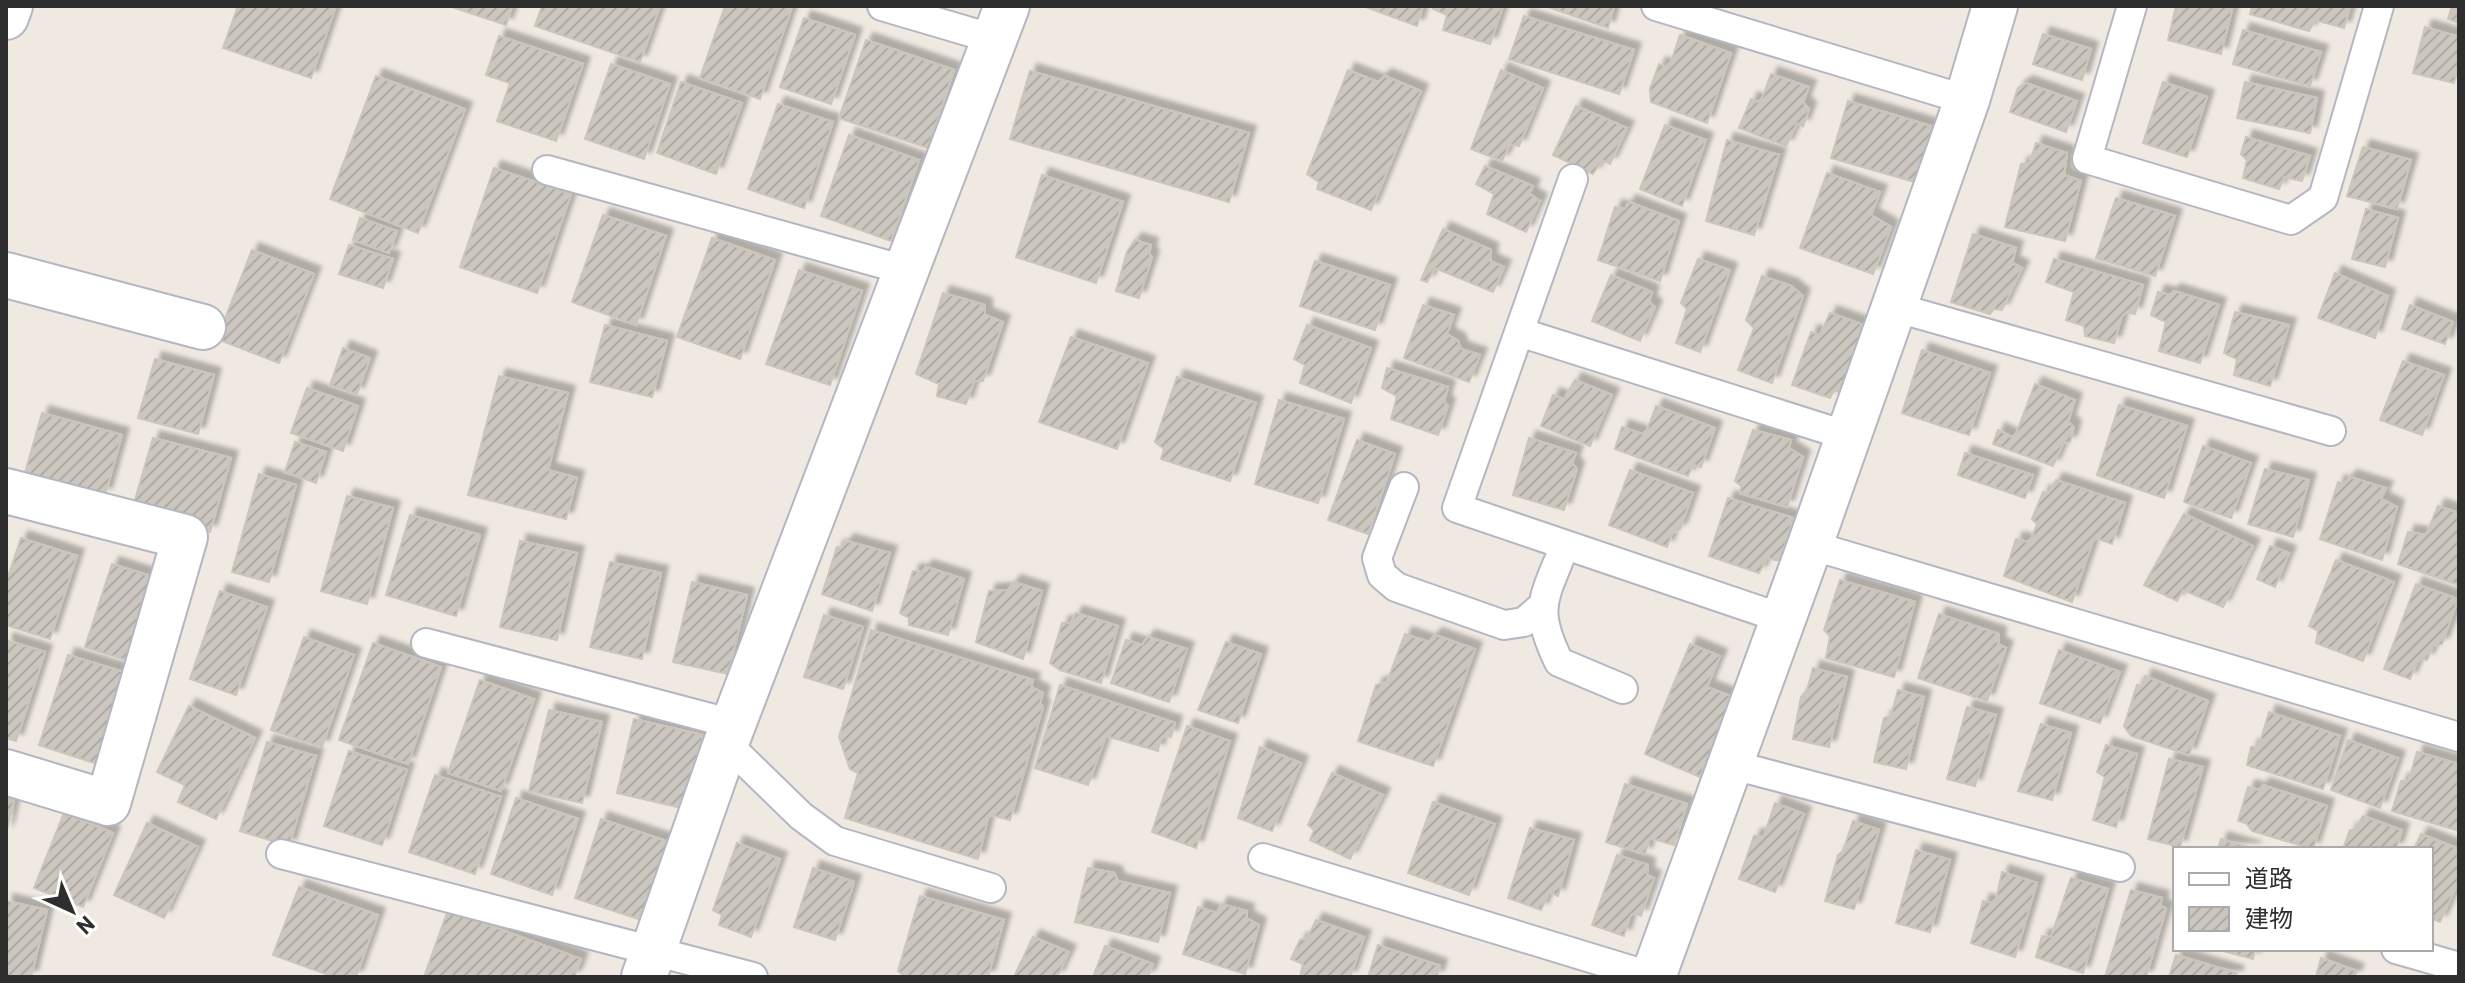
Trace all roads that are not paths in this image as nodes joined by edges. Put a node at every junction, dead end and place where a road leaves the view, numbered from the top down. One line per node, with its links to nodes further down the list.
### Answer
1 (10, 6): 7 (street)
2 (882, 6): 8 (lane)
3 (1656, 6): 9 (lane)
4 (1995, 6): 9 (street)
5 (2132, 6): 6 (lane)
6 (2379, 6)
7 (6, 17)
8 (1000, 22): 12 (street)
9 (1967, 100): 14 (street)
10 (547, 170): 12 (lane)
11 (1573, 179): 16 (lane)
12 (905, 270): 27 (street)
13 (6, 275): 15 (street)
14 (1894, 307): 17 (lane); 18 (street)
15 (203, 327)
16 (1519, 332): 18 (lane); 21 (lane)
17 (2331, 431)
18 (1848, 436): 22 (street)
19 (1404, 487): 23 (lane)
20 (6, 491): 30 (street)
21 (1565, 545): 23 (lane); 24 (lane)
22 (1810, 545): 24 (street); 28 (lane)
23 (1540, 608): 26 (lane)
24 (1784, 619): 29 (street)
25 (426, 643): 27 (lane)
26 (1623, 689)
27 (729, 734): 34 (lane); 36 (street)
28 (2459, 737)
29 (1733, 765): 33 (lane); 39 (street)
30 (6, 772)
31 (281, 854): 36 (lane)
32 (1263, 858): 39 (lane)
33 (2120, 867)
34 (991, 888)
35 (2403, 951): 37 (lane)
36 (649, 964): 38 (lane)
37 (2459, 967)
38 (753, 977)
39 (1653, 977)

